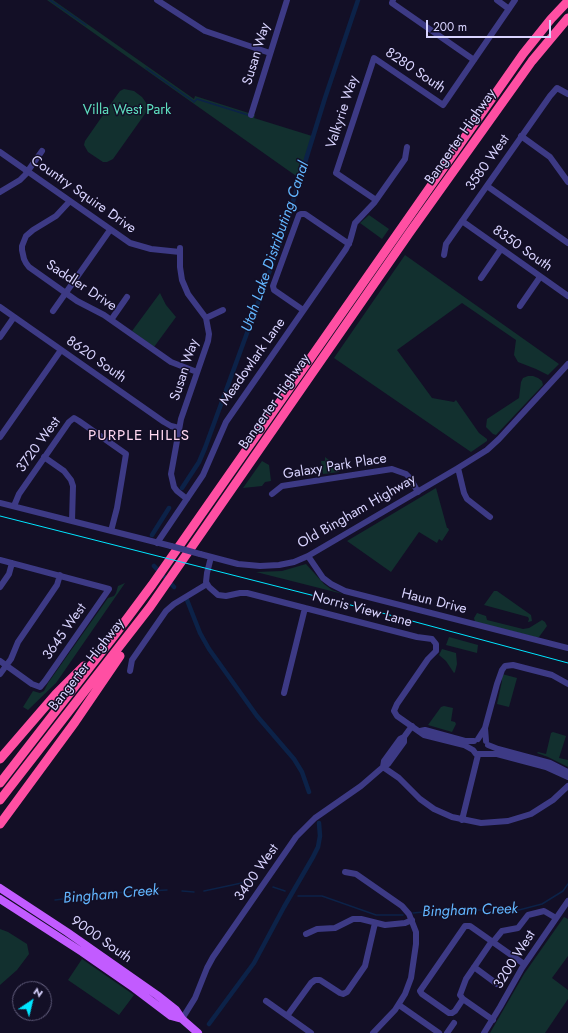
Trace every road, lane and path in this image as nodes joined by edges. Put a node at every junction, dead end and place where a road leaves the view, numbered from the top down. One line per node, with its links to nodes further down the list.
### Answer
1 (158, 0): 9 (street)
2 (287, 0): 9 (street, Susan Way)
3 (497, 0): 7 (street)
4 (515, 0): 7 (street)
5 (392, 1): 11 (street)
6 (568, 2): 72 (highway, Bangerter Highway)
7 (510, 9): 11 (street)
8 (568, 18): 71 (highway, Bangerter Highway)
9 (270, 53): 13 (street, Susan Way)
10 (374, 58): 11 (street, 8280 South); 22 (street, Valkyrie Way)
11 (474, 60)
12 (568, 94): 14 (street, 3580 West)
13 (251, 114)
14 (522, 136): 19 (street); 20 (street, 3580 West)
15 (407, 147): 22 (street, Meadowlark Lane)
16 (42, 151): 18 (street)
17 (0, 152): 18 (street, Country Squire Drive)
18 (28, 171): 21 (street); 23 (street, Country Squire Drive)
19 (568, 182)
20 (487, 186): 24 (street, 3580 West); 26 (street)
21 (0, 192)
22 (376, 200): 27 (street, Meadowlark Lane)
23 (70, 201): 25 (street, Country Squire Drive); 33 (street, Saddler Drive)
24 (462, 222): 28 (street, 8350 South); 30 (street, 3580 West)
25 (110, 230): 29 (street, Country Squire Drive); 33 (street)
26 (568, 243)
27 (349, 244): 40 (street, Meadowlark Lane); 40 (street)
28 (501, 249): 31 (street, 8350 South); 32 (street)
29 (180, 250): 42 (street, Susan Way)
30 (444, 255)
31 (540, 277): 34 (street, 8350 South); 36 (street)
32 (481, 278)
33 (66, 293): 38 (street); 43 (street, Saddler Drive)
34 (568, 296)
35 (127, 297): 43 (street)
36 (520, 306)
37 (0, 308): 41 (street, 8620 South)
38 (53, 310)
39 (223, 310): 42 (street)
40 (303, 310): 56 (street, Meadowlark Lane)
41 (14, 317): 44 (street); 45 (street, 8620 South)
42 (206, 318): 48 (street, Susan Way)
43 (111, 320): 48 (street, Saddler Drive)
44 (0, 337)
45 (61, 350): 50 (street, 8620 South); 51 (street)
46 (568, 364): 47 (street, Old Bingham Highway)
47 (562, 370): 49 (street); 53 (street, Old Bingham Highway)
48 (197, 372): 50 (street, Susan Way)
49 (568, 374)
50 (179, 428): 56 (street, Susan Way)
51 (0, 437)
52 (44, 457): 58 (street, 3720 West); 60 (street); 61 (street, 3720 West)
53 (458, 468): 54 (street, Old Bingham Highway); 59 (street)
54 (418, 492): 55 (street, Galaxy Park Place); 63 (street, Old Bingham Highway)
55 (272, 494)
56 (187, 499): 62 (street, Meadowlark Lane)
57 (0, 503): 58 (street, Old Bingham Highway)
58 (14, 506): 60 (street, Old Bingham Highway)
59 (490, 516)
60 (72, 521): 61 (street, Old Bingham Highway)
61 (111, 531): 62 (street, Old Bingham Highway)
62 (157, 543): 64 (street, Old Bingham Highway, bridge)
63 (308, 556): 64 (street, Old Bingham Highway); 73 (street, Haun Drive)
64 (211, 557): 68 (street)
65 (0, 560): 66 (street)
66 (12, 563): 67 (street); 69 (street)
67 (60, 575): 75 (street); 75 (street, 3645 West)
68 (207, 584): 70 (street, Norris View Lane); 76 (street)
69 (0, 587)
70 (305, 608): 79 (street); 80 (street, Norris View Lane)
71 (143, 616): 94 (highway, Bangerter Highway); 96 (highway)
72 (114, 636): 88 (highway); 92 (highway, Bangerter Highway)
73 (568, 648)
74 (0, 661): 75 (street)
75 (6, 666): 77 (street)
76 (130, 671)
77 (0, 674)
78 (568, 684): 81 (street)
79 (284, 693)
80 (412, 726): 82 (street); 89 (street, 3400 West)
81 (485, 728): 83 (street); 84 (street)
82 (420, 731): 83 (street); 85 (street)
83 (476, 740): 84 (street); 85 (street)
84 (487, 743): 86 (street); 90 (street)
85 (472, 750): 87 (street)
86 (486, 753): 87 (street); 91 (street)
87 (478, 755): 95 (street)
88 (0, 759)
89 (383, 767): 95 (street); 114 (street, 3400 West)
90 (568, 772)
91 (568, 778)
92 (0, 782)
93 (568, 786): 95 (street)
94 (0, 800)
95 (462, 820)
96 (0, 824)
97 (345, 872): 103 (street)
98 (0, 888): 114 (main road, 9000 South)
99 (0, 899): 114 (main road, 9000 South)
100 (568, 901): 101 (street, 3200 West)
101 (565, 911): 102 (street, 3200 West)
102 (556, 918): 106 (street); 107 (street, 3200 West)
103 (412, 920): 104 (street); 112 (street)
104 (375, 923): 105 (street); 113 (street)
105 (306, 934)
106 (493, 942): 107 (street); 108 (street); 110 (street)
107 (524, 964): 115 (street, 3200 West)
108 (474, 967): 109 (street); 110 (street)
109 (497, 984)
110 (464, 999): 115 (street)
111 (266, 1001): 113 (street)
112 (399, 1005): 119 (street); 120 (street)
113 (288, 1016): 118 (street)
114 (182, 1019): 117 (main road, 9000 South)
115 (493, 1020): 122 (street, 3200 West)
116 (454, 1023): 121 (street)
117 (198, 1033)
118 (311, 1033)
119 (373, 1033)
120 (439, 1033)
121 (447, 1033)
122 (484, 1033)

